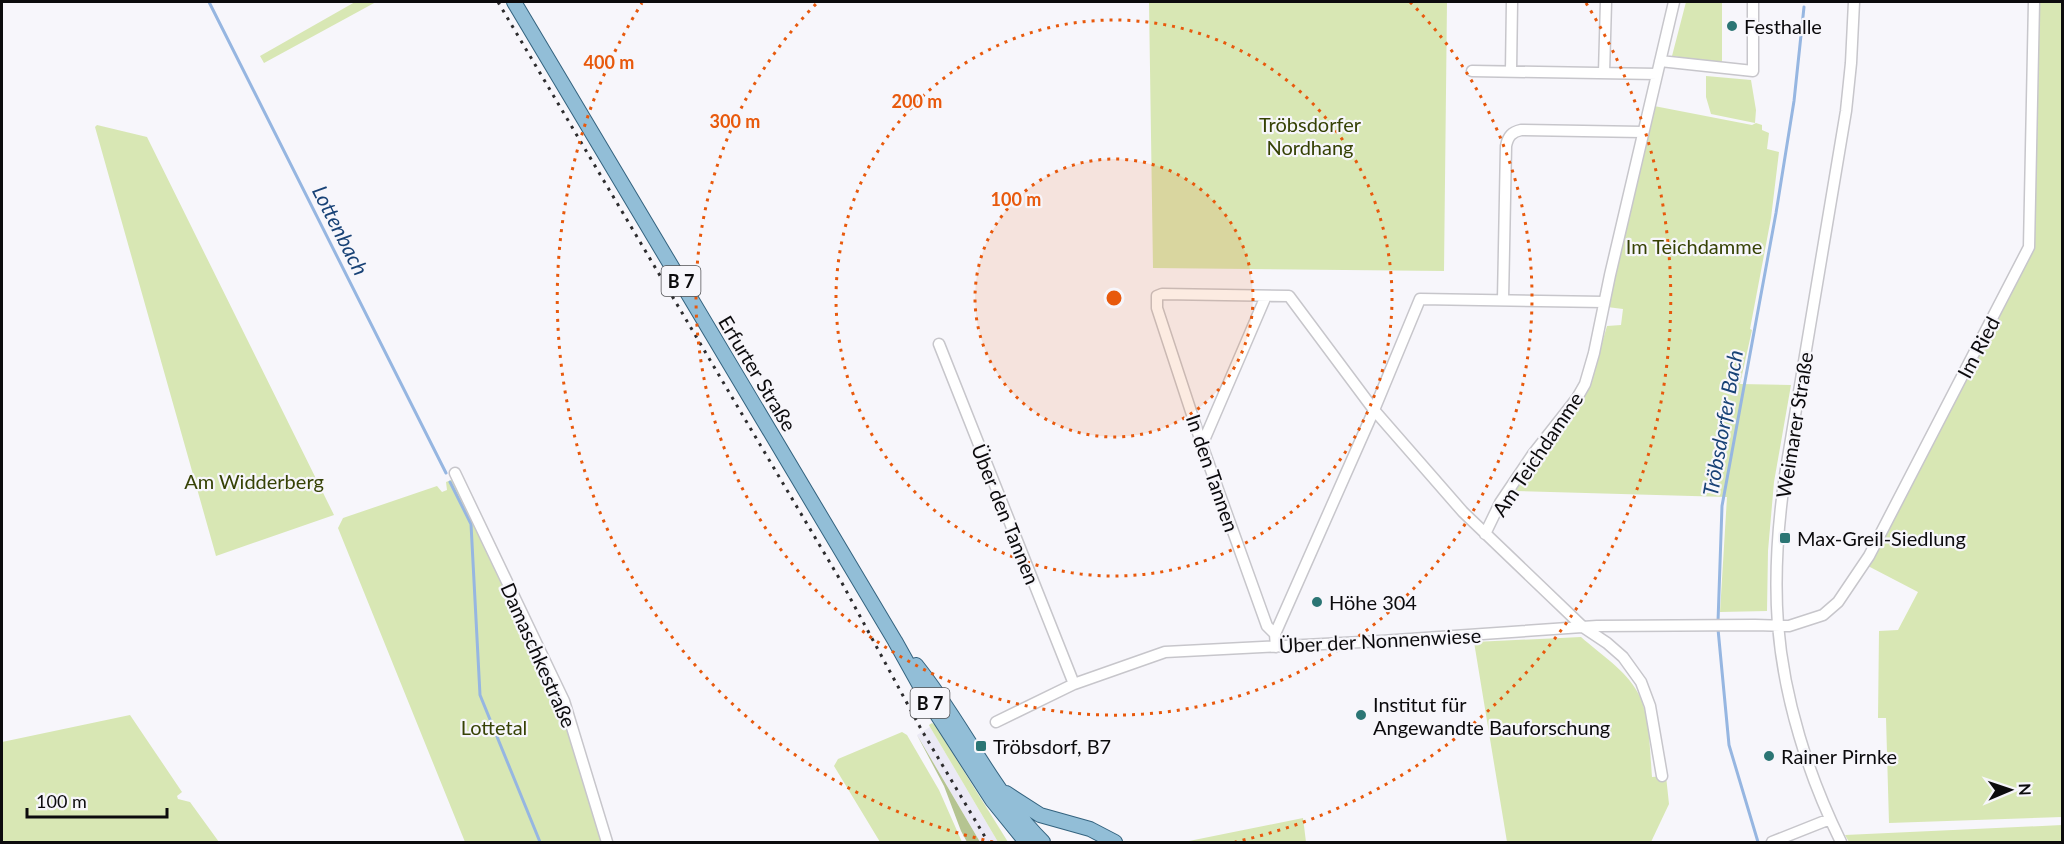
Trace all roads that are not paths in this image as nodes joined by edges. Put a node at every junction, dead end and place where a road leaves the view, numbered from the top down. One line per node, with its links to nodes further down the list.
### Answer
1 (514, 2): 25 (main road, Erfurter Straße / B 7)
2 (1512, 2): 10 (street)
3 (1606, 2): 11 (street)
4 (1674, 2): 8 (street, Am Teichdamme)
5 (1753, 2): 8 (street)
6 (1854, 2): 22 (street, Weimarer Straße)
7 (2034, 2): 22 (street, Im Ried)
8 (1660, 61): 12 (street, Am Teichdamme)
9 (1472, 71): 10 (street)
10 (1511, 71): 11 (street)
11 (1604, 73): 12 (street)
12 (1657, 74): 13 (street, Am Teichdamme)
13 (1642, 132): 15 (street); 16 (street, Am Teichdamme)
14 (1266, 296): 18 (street); 19 (street); 19 (street, In den Tannen)
15 (1503, 300): 16 (street); 18 (street)
16 (1604, 302): 21 (street, Am Teichdamme)
17 (939, 344): 27 (street, Über den Tannen)
18 (1374, 410): 21 (street); 24 (street)
19 (1202, 445): 24 (street, In den Tannen)
20 (455, 473): 32 (street, Damaschkestraße)
21 (1485, 534): 23 (street)
22 (1778, 626): 23 (street, Über der Nonnenwiese); 31 (street, Weimarer Straße)
23 (1583, 627): 26 (street, Über der Nonnenwiese); 29 (street)
24 (1275, 634): 26 (street, In den Tannen)
25 (895, 641): 30 (main road, Erfurter Straße / B 7); 33 (main road, Erfurter Straße / B 7)
26 (1276, 646): 27 (street, Über der Nonnenwiese)
27 (1074, 684): 28 (street, Über der Nonnenwiese)
28 (996, 722)
29 (1662, 776)
30 (996, 786): 34 (main road, B 7); 35 (main road, B 7)
31 (1830, 819): 36 (street); 37 (street, Weimarer Straße)
32 (607, 843)
33 (1026, 843)
34 (1043, 843)
35 (1114, 843)
36 (1773, 843)
37 (1841, 843)

